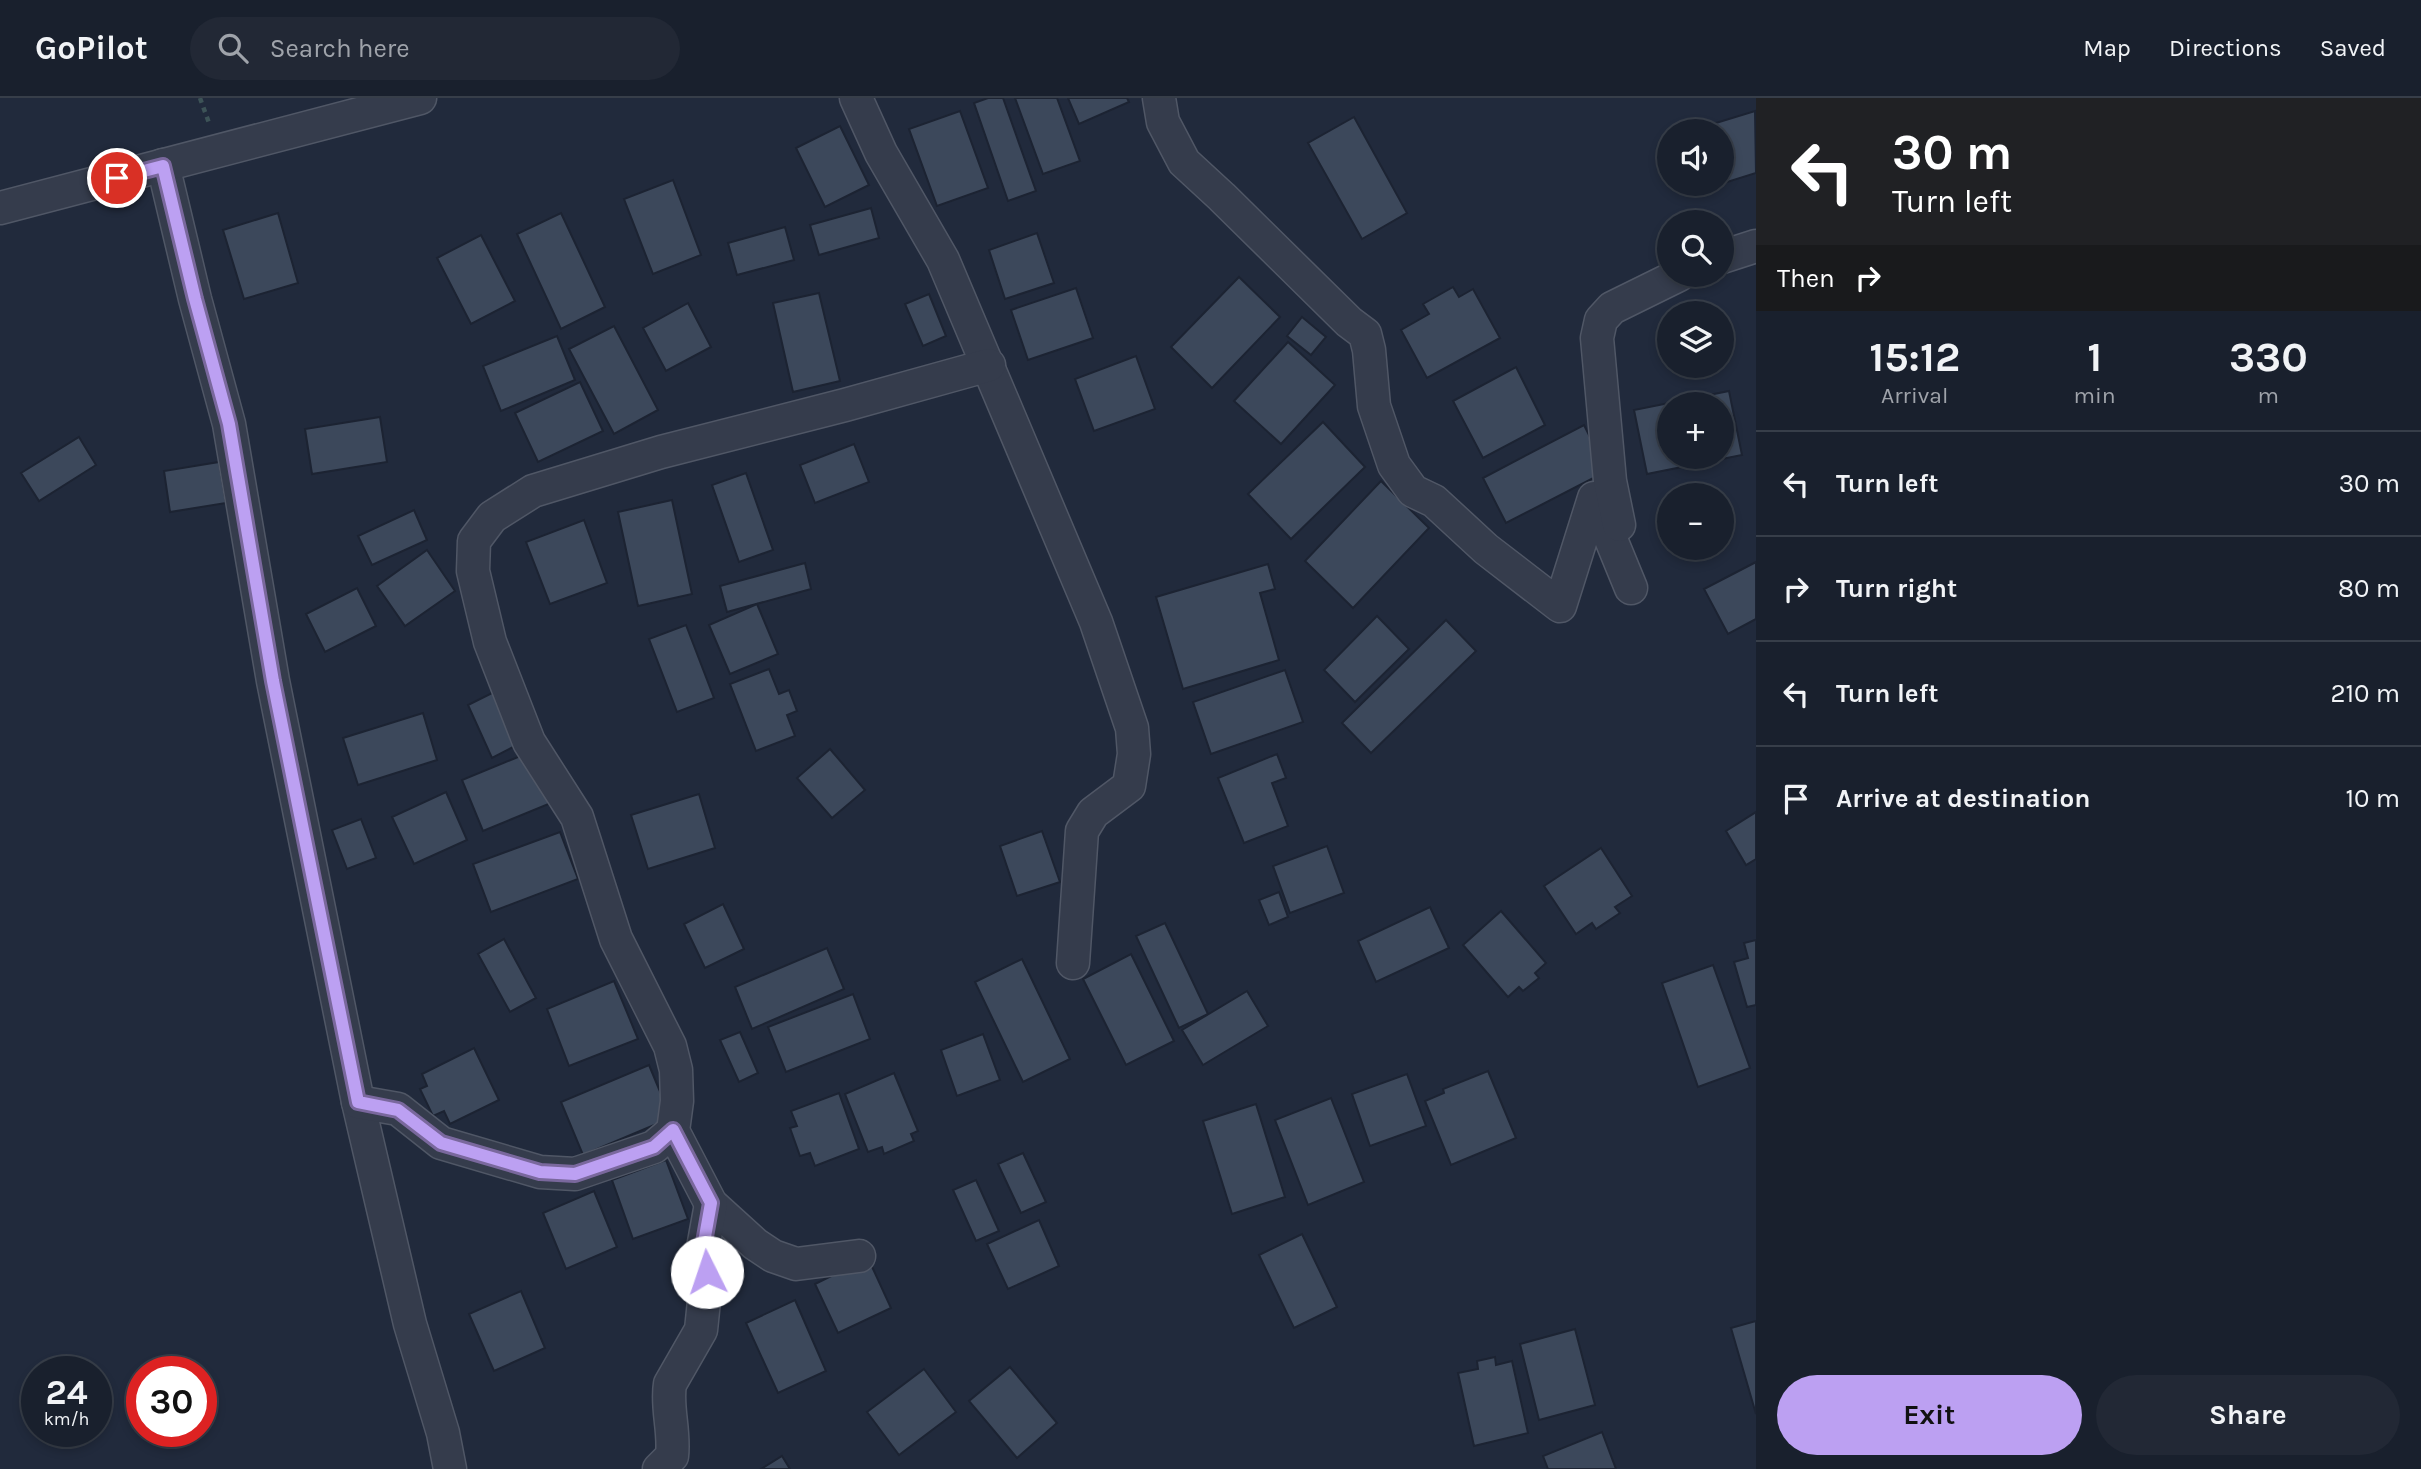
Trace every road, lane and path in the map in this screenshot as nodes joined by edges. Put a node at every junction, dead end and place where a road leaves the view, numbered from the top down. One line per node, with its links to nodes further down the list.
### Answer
1 (420, 98): 4 (street)
2 (856, 98): 9 (street)
3 (1159, 98): 8 (street)
4 (163, 166): 5 (street); 11 (street)
5 (0, 208)
6 (1756, 246): 7 (street)
7 (1734, 253)
8 (1657, 286)
9 (989, 365): 10 (street); 12 (street)
10 (1073, 963)
11 (358, 1102): 12 (street); 17 (street)
12 (673, 1130): 13 (street)
13 (711, 1203): 14 (street); 15 (street)
14 (755, 1244): 15 (street); 16 (street)
15 (703, 1248): 18 (street)
16 (859, 1256)
17 (450, 1469)
18 (659, 1469)

